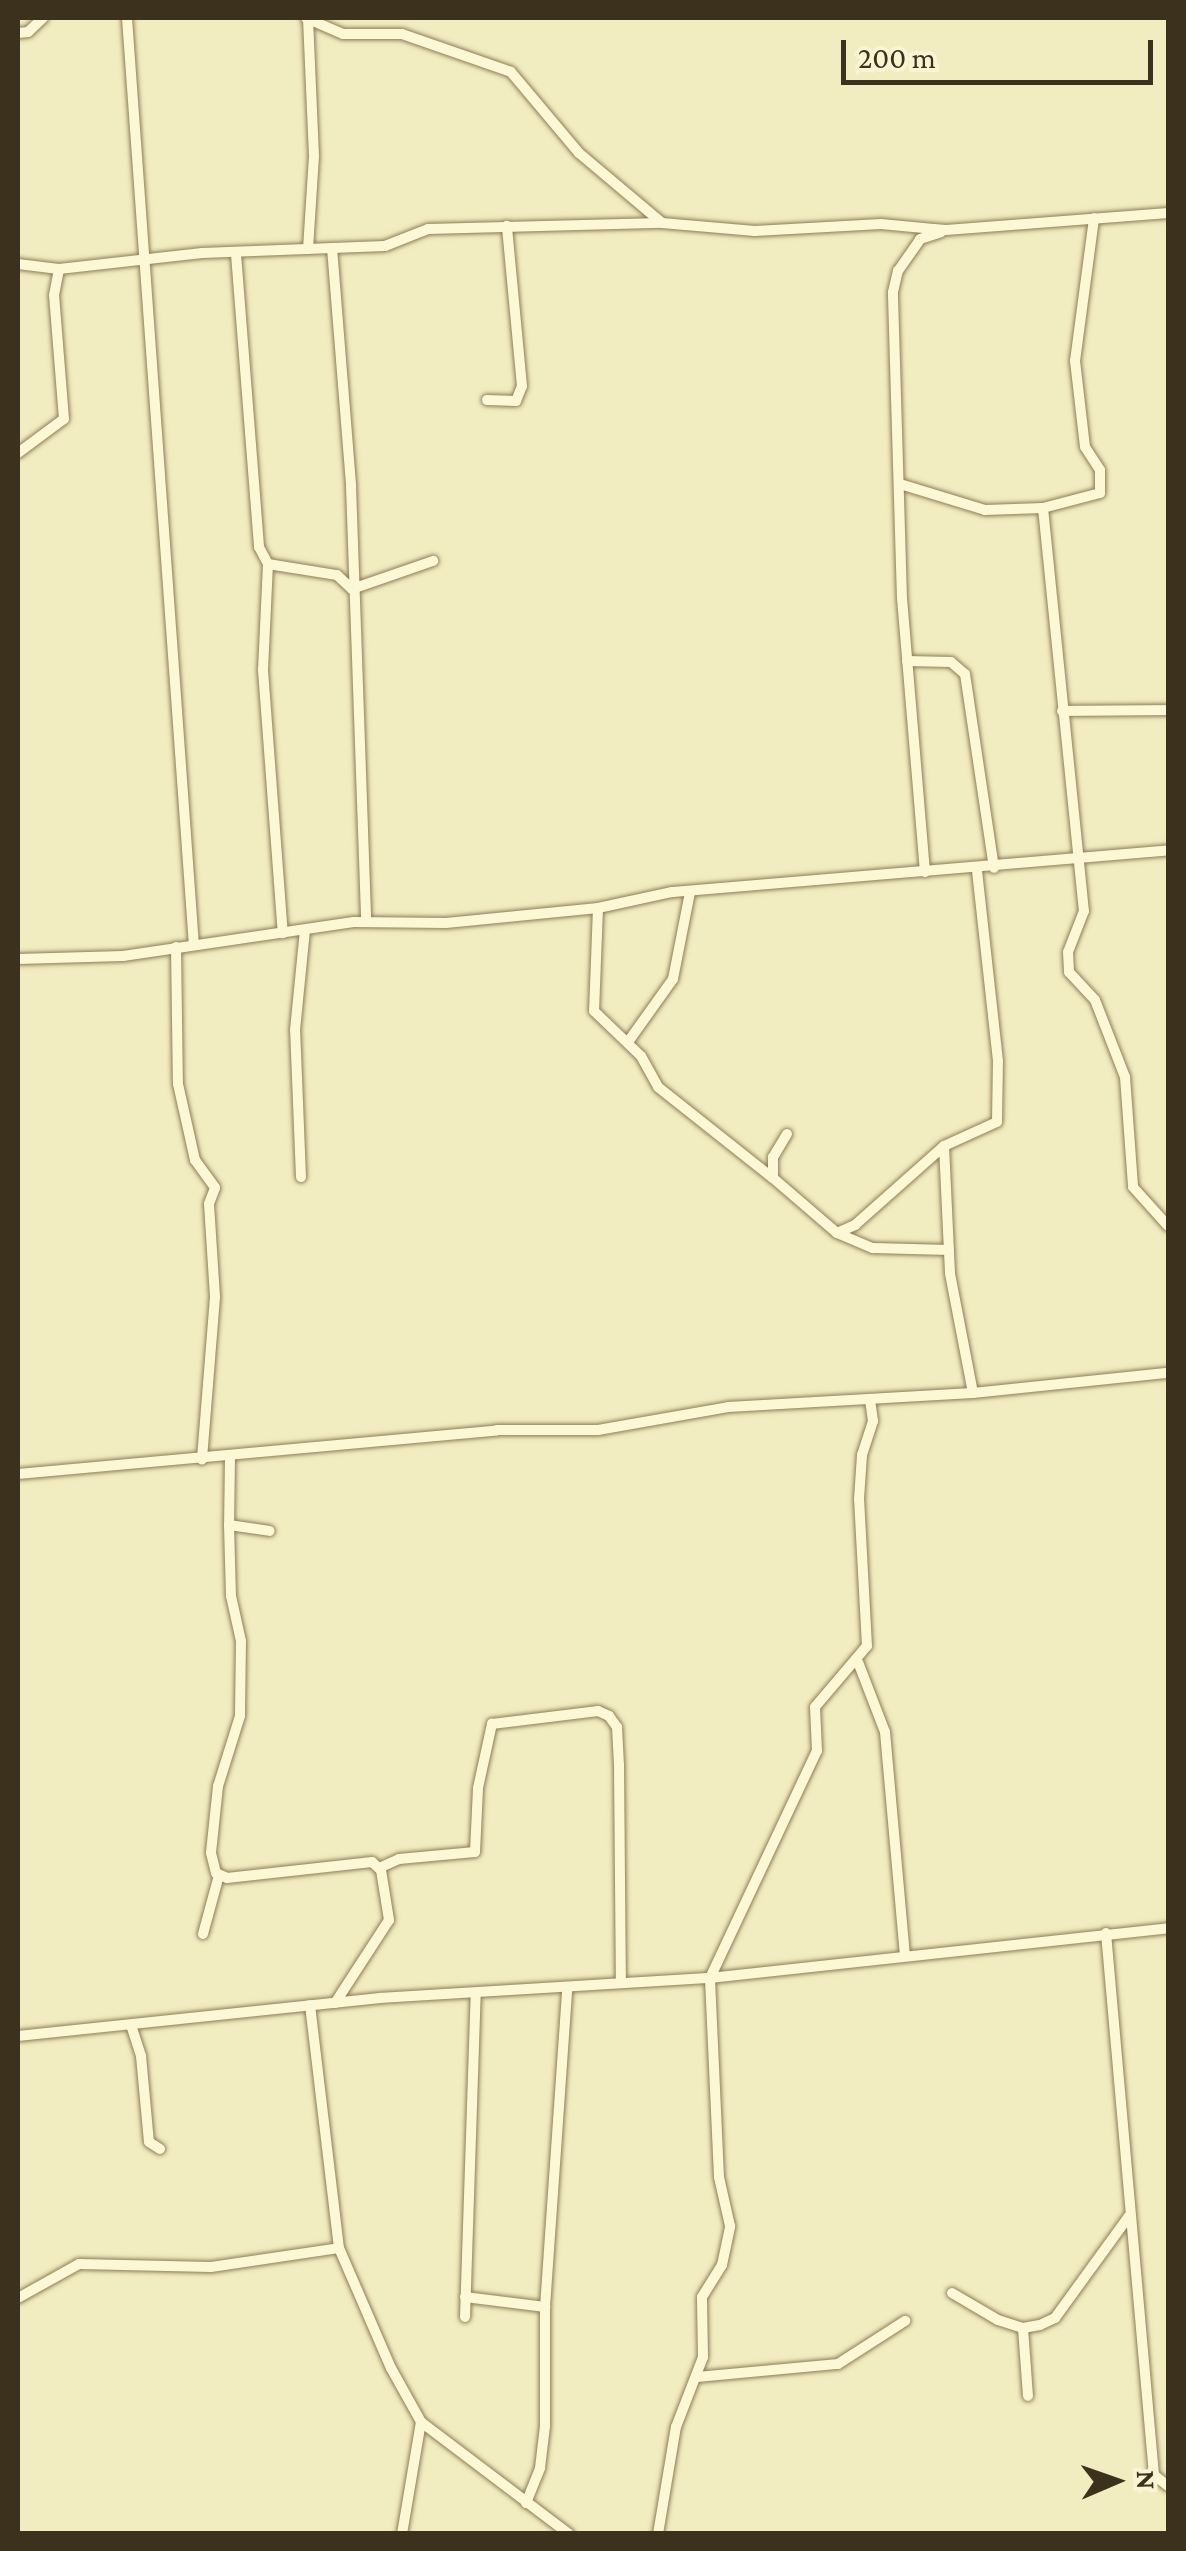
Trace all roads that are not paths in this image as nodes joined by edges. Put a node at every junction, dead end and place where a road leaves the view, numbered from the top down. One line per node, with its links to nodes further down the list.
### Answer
1 (44, 18): 4 (street)
2 (127, 18): 13 (street)
3 (307, 19): 7 (street); 11 (street)
4 (18, 32)
5 (1168, 213): 6 (street)
6 (1094, 218): 9 (street); 19 (street)
7 (662, 222): 8 (street); 9 (street)
8 (507, 226): 10 (street); 16 (street)
9 (946, 230): 18 (street)
10 (332, 248): 11 (street); 22 (street)
11 (308, 249): 12 (street)
12 (236, 254): 13 (street); 21 (street)
13 (142, 262): 15 (street); 36 (street)
14 (18, 264): 15 (street)
15 (59, 269): 17 (street)
16 (487, 400)
17 (18, 453)
18 (900, 484): 19 (street); 23 (street)
19 (1043, 508): 25 (street)
20 (434, 561): 22 (street)
21 (268, 564): 22 (street); 35 (street)
22 (352, 588): 33 (street)
23 (907, 661): 28 (street); 30 (street)
24 (1168, 710): 25 (street)
25 (1062, 711): 27 (street)
26 (1168, 850): 27 (street)
27 (1078, 858): 28 (street); 44 (street)
28 (994, 868): 29 (street)
29 (978, 871): 30 (street); 41 (street)
30 (925, 872): 31 (street)
31 (690, 892): 32 (street); 39 (street)
32 (598, 908): 33 (street); 39 (street)
33 (366, 922): 34 (street)
34 (305, 930): 35 (street); 42 (street)
35 (284, 933): 36 (street)
36 (194, 945): 37 (street)
37 (176, 947): 38 (street); 53 (street)
38 (18, 959)
39 (628, 1042): 43 (street)
40 (787, 1134): 43 (street)
41 (944, 1146): 45 (street); 46 (street)
42 (300, 1176)
43 (773, 1178): 45 (street)
44 (1168, 1226)
45 (838, 1233): 46 (street)
46 (948, 1250): 50 (street)
47 (1168, 1373): 48 (street)
48 (1156, 1375): 49 (street); 50 (street)
49 (1168, 1382)
50 (973, 1393): 51 (street)
51 (870, 1400): 52 (street); 57 (street)
52 (230, 1457): 53 (street); 55 (street)
53 (202, 1459): 54 (street)
54 (18, 1474)
55 (229, 1525): 56 (street); 59 (street)
56 (270, 1530)
57 (858, 1662): 63 (street); 64 (street)
58 (379, 1868): 59 (street); 65 (street); 68 (street)
59 (218, 1874): 62 (street)
60 (1168, 1928): 61 (street)
61 (1106, 1933): 63 (street); 73 (street)
62 (203, 1934)
63 (905, 1955): 64 (street)
64 (710, 1978): 65 (street); 82 (street)
65 (621, 1981): 66 (street)
66 (567, 1989): 67 (street); 78 (street)
67 (476, 1993): 68 (street); 76 (street)
68 (335, 2002): 69 (street)
69 (310, 2005): 70 (street); 74 (street)
70 (130, 2025): 71 (street); 72 (street)
71 (18, 2036)
72 (160, 2149)
73 (1130, 2215): 81 (street); 85 (street)
74 (340, 2248): 77 (street); 84 (street)
75 (952, 2293): 81 (street)
76 (466, 2297): 78 (street); 79 (street)
77 (18, 2298)
78 (545, 2307): 86 (street)
79 (466, 2316)
80 (905, 2321): 82 (street)
81 (1024, 2328): 83 (street)
82 (697, 2377): 89 (street)
83 (1028, 2396)
84 (421, 2422): 86 (street); 87 (street)
85 (1168, 2486)
86 (526, 2504): 88 (street)
87 (402, 2534)
88 (569, 2534)
89 (658, 2534)

